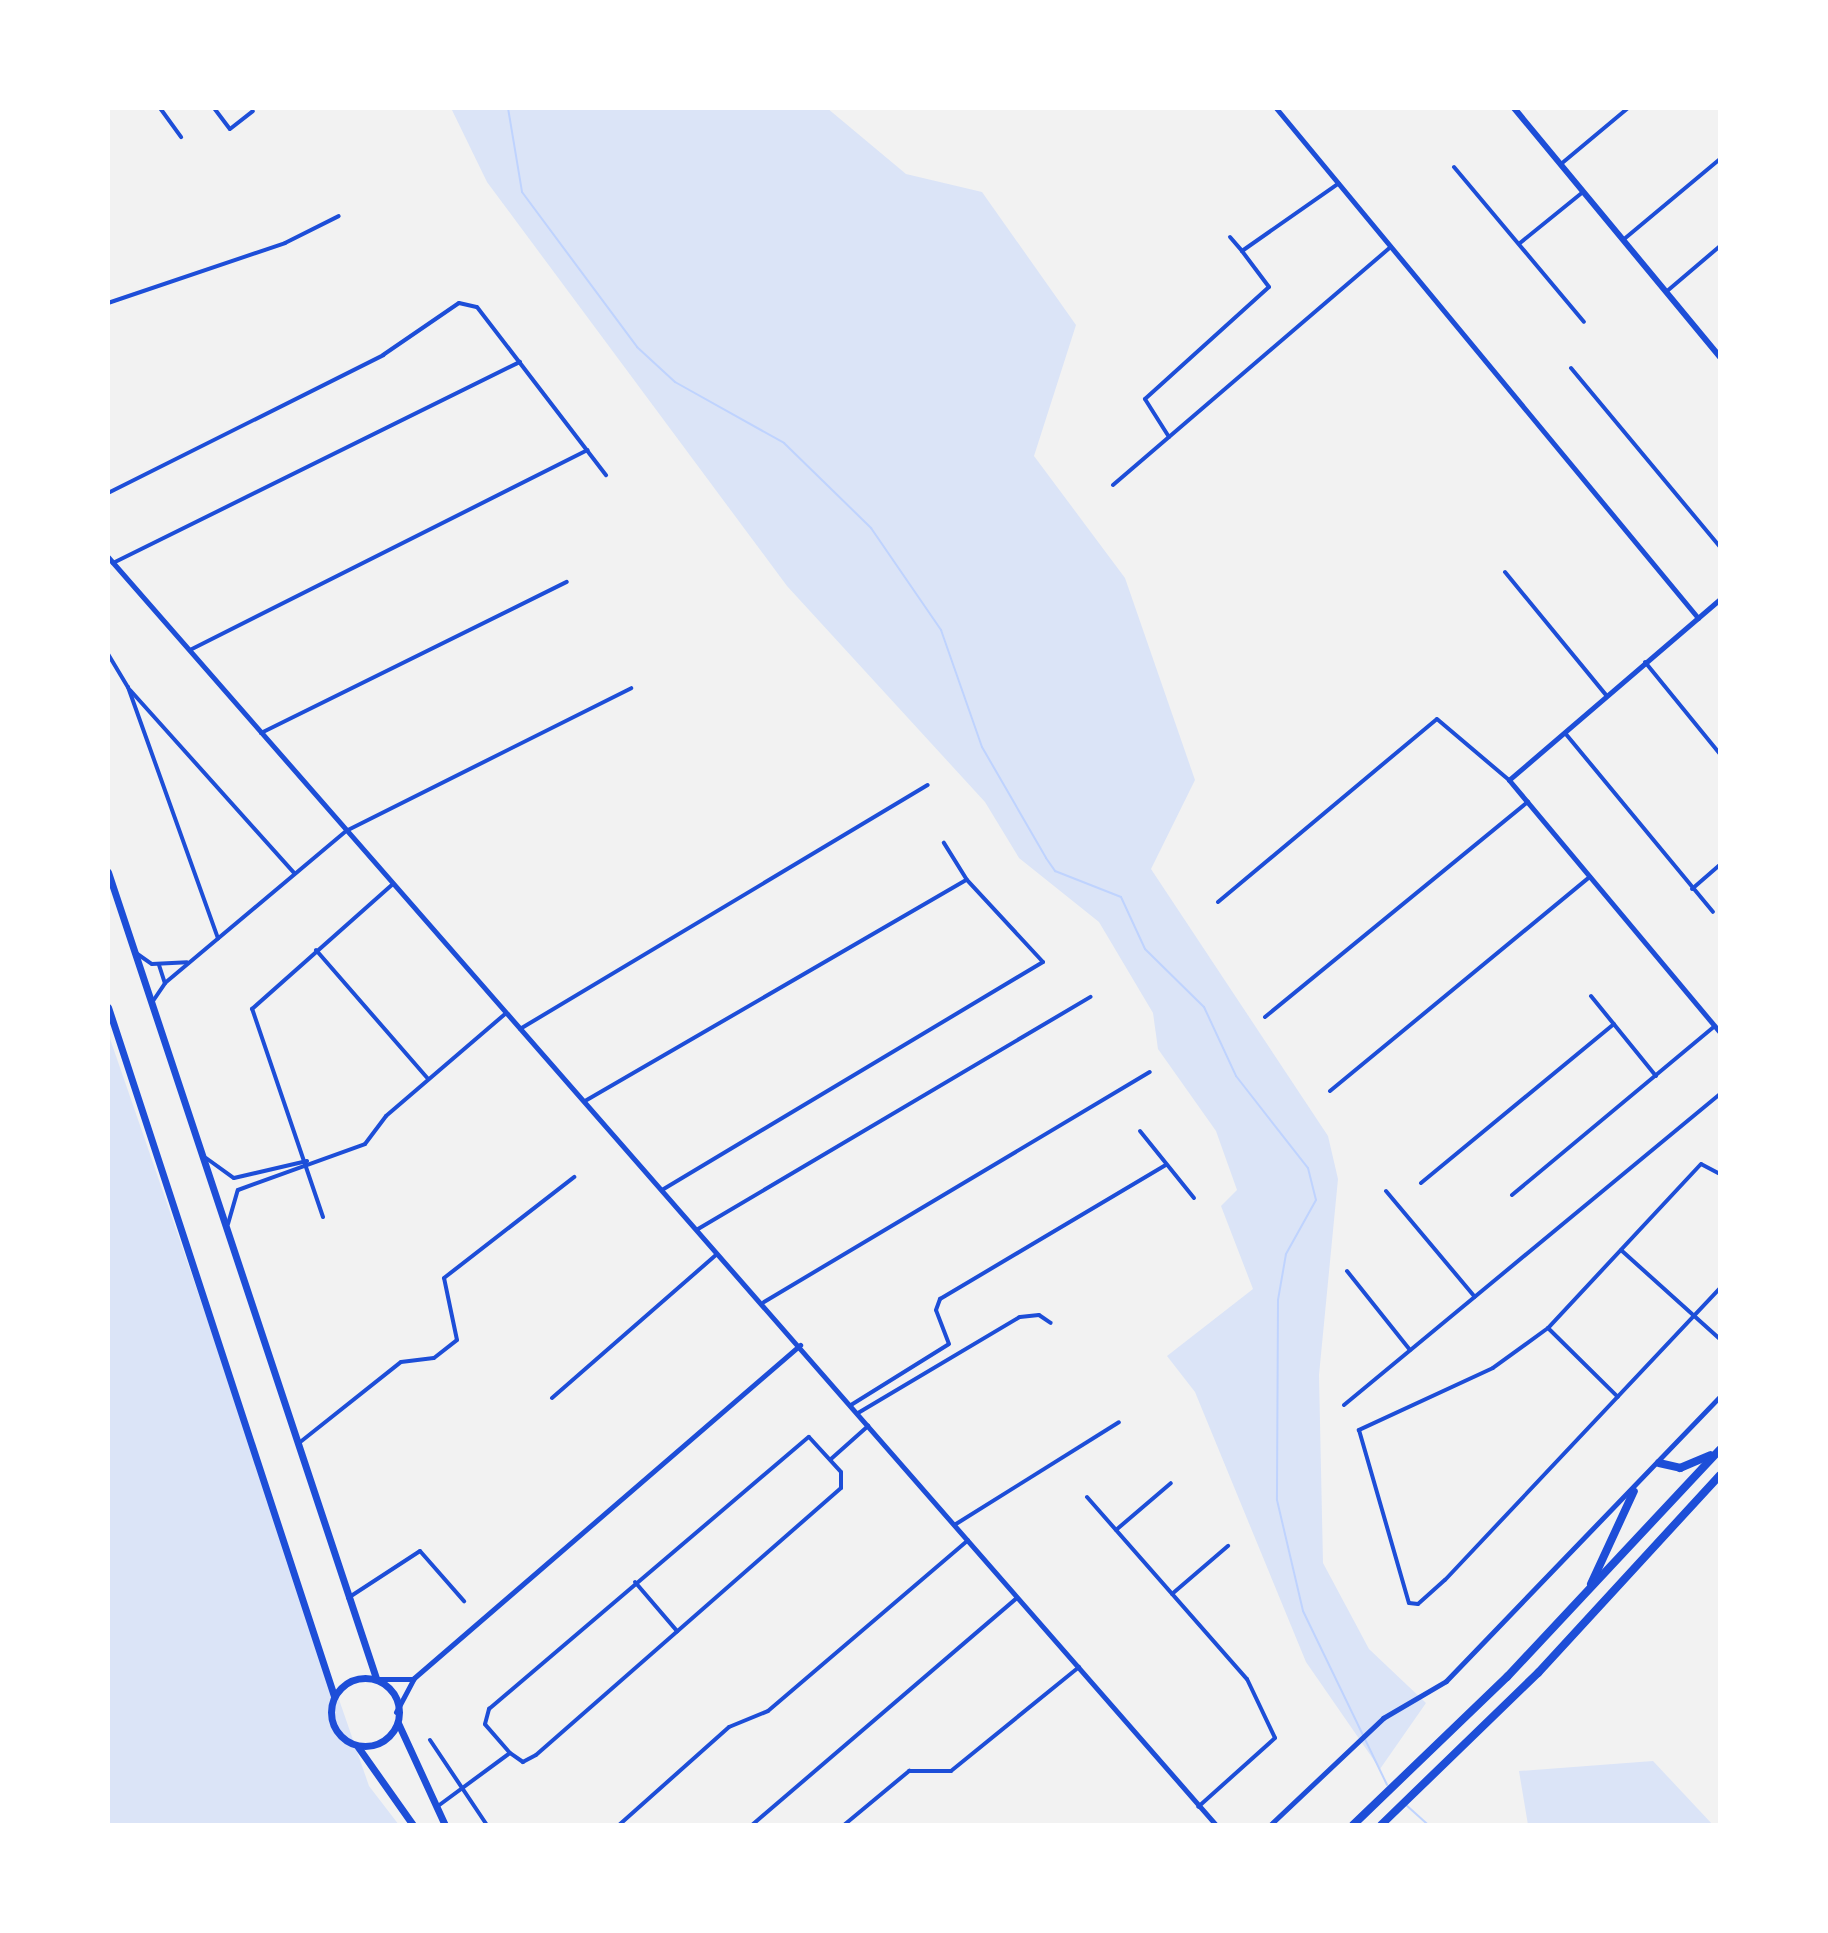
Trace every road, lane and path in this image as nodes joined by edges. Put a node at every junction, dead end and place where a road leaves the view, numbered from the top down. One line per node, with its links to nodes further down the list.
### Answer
1 (160, 108): 7 (street)
2 (214, 108): 6 (street)
3 (1276, 108): 11 (street)
4 (1514, 108): 9 (main road)
5 (1628, 108): 9 (street)
6 (253, 111)
7 (181, 137)
8 (1720, 159): 15 (street)
9 (1561, 164): 12 (main road)
10 (1454, 167): 16 (street)
11 (1339, 183): 18 (street); 19 (street)
12 (1583, 192): 15 (main road); 16 (street)
13 (339, 216): 21 (street)
14 (1230, 237): 19 (street)
15 (1623, 240): 20 (main road)
16 (1520, 243): 22 (street)
17 (1720, 246): 20 (street)
18 (1391, 247): 26 (street); 37 (street)
19 (1242, 251): 26 (street)
20 (1666, 292): 23 (main road)
21 (108, 303)
22 (1584, 322)
23 (1720, 357)
24 (520, 362): 27 (street); 30 (street); 33 (street)
25 (1571, 368): 31 (street)
26 (1169, 437): 29 (street)
27 (588, 450): 28 (street); 38 (street)
28 (606, 475)
29 (1113, 485)
30 (108, 493)
31 (1720, 547)
32 (108, 557): 33 (street)
33 (113, 563): 38 (street)
34 (1505, 572): 43 (street)
35 (567, 582): 45 (street)
36 (1720, 599): 37 (street)
37 (1698, 618): 40 (street)
38 (188, 651): 45 (street)
39 (108, 654): 41 (street)
40 (1645, 662): 43 (street); 46 (street)
41 (128, 687): 54 (street); 61 (street)
42 (631, 688): 50 (street)
43 (1606, 695): 44 (street)
44 (1563, 731): 47 (street); 58 (street)
45 (260, 734): 50 (street)
46 (1720, 754)
47 (1509, 780): 49 (street); 59 (street)
48 (927, 785): 75 (street)
49 (1528, 802): 55 (street); 72 (street)
50 (346, 831): 54 (street); 57 (street)
51 (944, 843): 56 (street)
52 (1720, 865): 58 (street)
53 (108, 872): 63 (main road)
54 (294, 873): 61 (street)
55 (1590, 877): 74 (street); 80 (street)
56 (967, 880): 82 (street); 92 (street)
57 (393, 884): 62 (street); 71 (street)
58 (1692, 889): 60 (street)
59 (1218, 902)
60 (1713, 912)
61 (218, 938): 64 (street)
62 (316, 950): 79 (street); 85 (street)
63 (135, 952): 65 (street); 69 (main road)
64 (189, 962): 65 (street); 66 (street)
65 (159, 965): 66 (street)
66 (165, 983): 69 (street)
67 (1591, 996): 73 (street)
68 (1091, 997): 97 (street)
69 (152, 1004): 84 (main road)
70 (108, 1007): 141 (main road)
71 (506, 1013): 75 (street); 79 (street)
72 (1265, 1017)
73 (1614, 1024): 78 (street); 90 (street)
74 (1715, 1026): 76 (street); 78 (street)
75 (520, 1029): 82 (street)
76 (1720, 1032)
77 (1150, 1072): 104 (street)
78 (1656, 1076): 94 (street)
79 (428, 1079): 85 (street)
80 (1330, 1091)
81 (1720, 1094): 103 (street)
82 (585, 1101): 92 (street)
83 (1140, 1131): 86 (street)
84 (199, 1149): 89 (street); 98 (main road)
85 (305, 1163): 89 (street); 91 (street); 96 (street)
86 (1166, 1165): 95 (street); 114 (street)
87 (1720, 1174): 99 (street)
88 (574, 1177): 119 (street)
89 (234, 1178): 91 (street)
90 (1421, 1183)
91 (238, 1190): 98 (street)
92 (662, 1190): 97 (street)
93 (1386, 1191): 103 (street)
94 (1512, 1195)
95 (1194, 1198)
96 (323, 1217)
97 (698, 1229): 100 (street)
98 (229, 1236): 119 (main road)
99 (1621, 1250): 105 (street); 107 (street)
100 (718, 1252): 104 (street); 113 (street)
101 (1347, 1271): 110 (street)
102 (1720, 1288): 105 (street)
103 (1475, 1297): 110 (street)
104 (764, 1302): 109 (street)
105 (1694, 1314): 108 (street); 112 (street)
106 (1051, 1323): 116 (street)
107 (1548, 1328): 112 (street); 112 (street)
108 (1720, 1339)
109 (800, 1345): 114 (street); 140 (street)
110 (1410, 1350): 115 (street)
111 (1720, 1396): 122 (street)
112 (1618, 1397)
113 (552, 1398)
114 (851, 1405): 116 (street)
115 (1344, 1405)
116 (858, 1413): 118 (street)
117 (1119, 1422): 127 (street)
118 (869, 1425): 121 (street); 127 (street)
119 (297, 1445): 135 (main road)
120 (1720, 1448): 122 (highway); 132 (highway)
121 (831, 1459): 131 (street); 137 (street)
122 (1659, 1463): 125 (street)
123 (1720, 1475): 159 (highway)
124 (1171, 1483): 128 (street)
125 (1634, 1491): 132 (highway); 157 (street)
126 (1087, 1497): 128 (street)
127 (956, 1524): 129 (street)
128 (1116, 1530): 133 (street)
129 (969, 1539): 134 (street); 154 (street)
130 (1228, 1546): 133 (street)
131 (635, 1582): 137 (street); 146 (street)
132 (1587, 1593): 158 (highway)
133 (1172, 1594): 148 (street)
134 (1019, 1596): 138 (street); 155 (street)
135 (348, 1598): 136 (street); 139 (main road)
136 (464, 1601)
137 (677, 1631): 146 (street)
138 (1080, 1666): 148 (street); 156 (street)
139 (376, 1678): 140 (street); 141 (main road); 142 (main road)
140 (414, 1678): 142 (street)
141 (334, 1696): 145 (main road)
142 (396, 1712): 143 (main road)
143 (398, 1723): 145 (main road); 149 (main road)
144 (430, 1740): 147 (street)
145 (356, 1746): 151 (main road)
146 (510, 1753): 147 (street)
147 (462, 1788): 149 (street); 153 (street)
148 (1198, 1807): 150 (street)
149 (435, 1808): 152 (main road)
150 (1217, 1824)
151 (413, 1825)
152 (445, 1825)
153 (487, 1825)
154 (619, 1825)
155 (752, 1825)
156 (844, 1825)
157 (1270, 1825)
158 (1353, 1825)
159 (1381, 1825)

